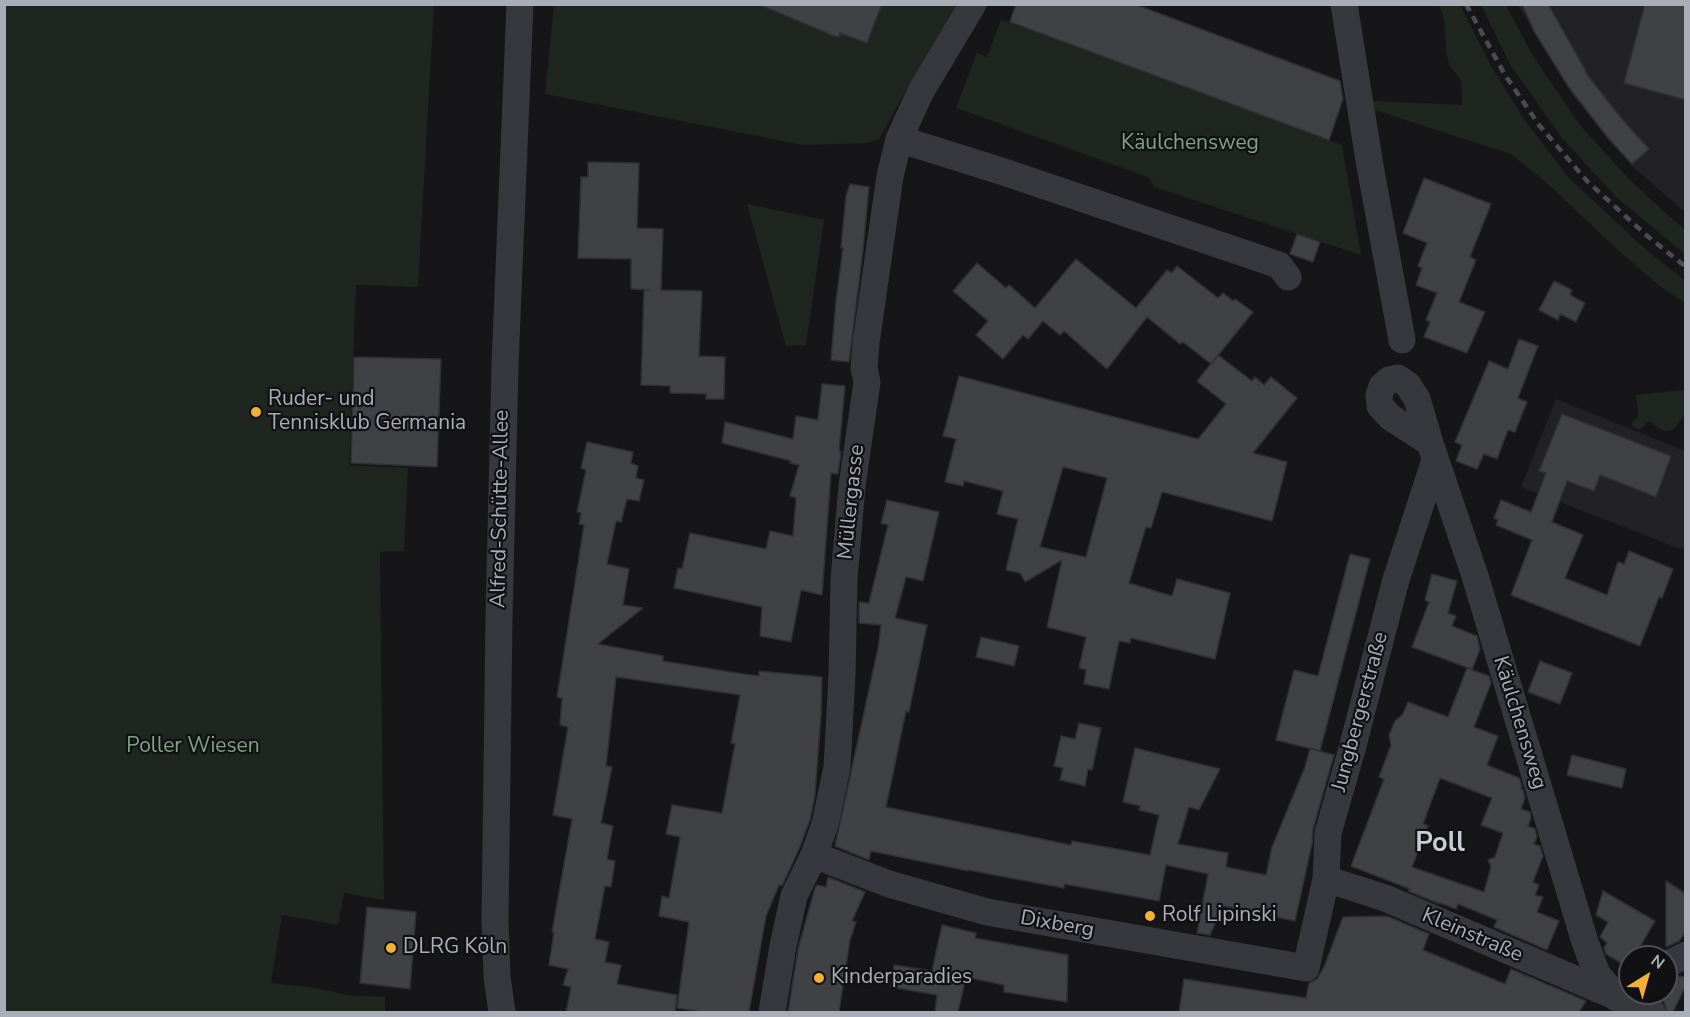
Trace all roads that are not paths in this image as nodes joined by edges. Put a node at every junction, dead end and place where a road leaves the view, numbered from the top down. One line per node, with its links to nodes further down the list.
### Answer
1 (520, 4): 12 (street, Alfred-Schütte-Allee)
2 (973, 4): 4 (street, Müllergasse)
3 (1344, 4): 6 (street)
4 (899, 139): 5 (street); 8 (street, Müllergasse)
5 (1288, 277)
6 (1402, 340)
7 (1432, 452): 9 (street, Jungbergerstraße); 11 (street, Käulchensweg)
8 (814, 855): 10 (street, Dixberg); 13 (street, Müllergasse)
9 (1326, 879): 10 (street, Jungbergerstraße); 11 (street, Kleinstraße)
10 (1306, 968)
11 (1617, 1000): 14 (street, Kleinstraße)
12 (502, 1012)
13 (772, 1012)
14 (1652, 1012)

